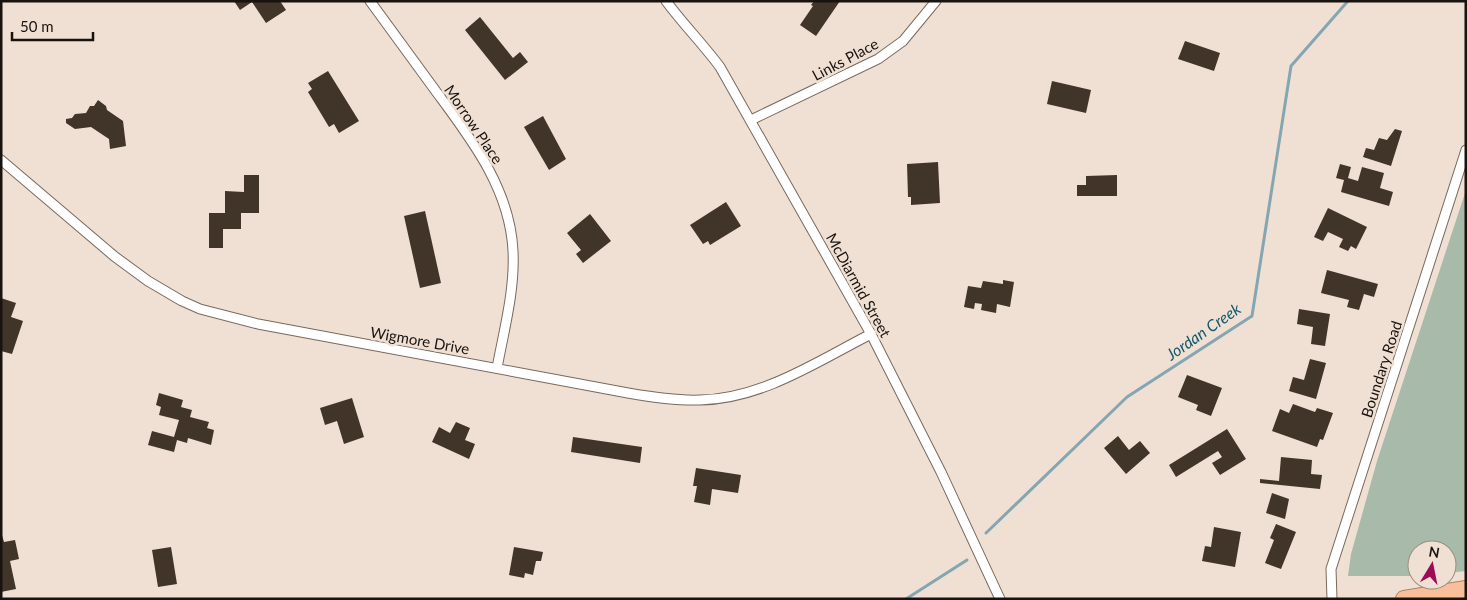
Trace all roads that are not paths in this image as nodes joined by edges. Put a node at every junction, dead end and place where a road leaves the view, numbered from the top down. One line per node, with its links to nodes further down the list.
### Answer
1 (370, 1): 8 (street, Morrow Place)
2 (666, 1): 4 (street, McDiarmid Street)
3 (936, 1): 4 (street, Links Place)
4 (751, 120): 7 (street, McDiarmid Street)
5 (1466, 150): 11 (street, Boundary Road)
6 (1, 160): 8 (street, Wigmore Drive)
7 (871, 334): 8 (street, Wigmore Drive); 10 (street, McDiarmid Street)
8 (497, 368)
9 (1466, 589): 12 (highway)
10 (1000, 599)
11 (1332, 599)
12 (1404, 599)

